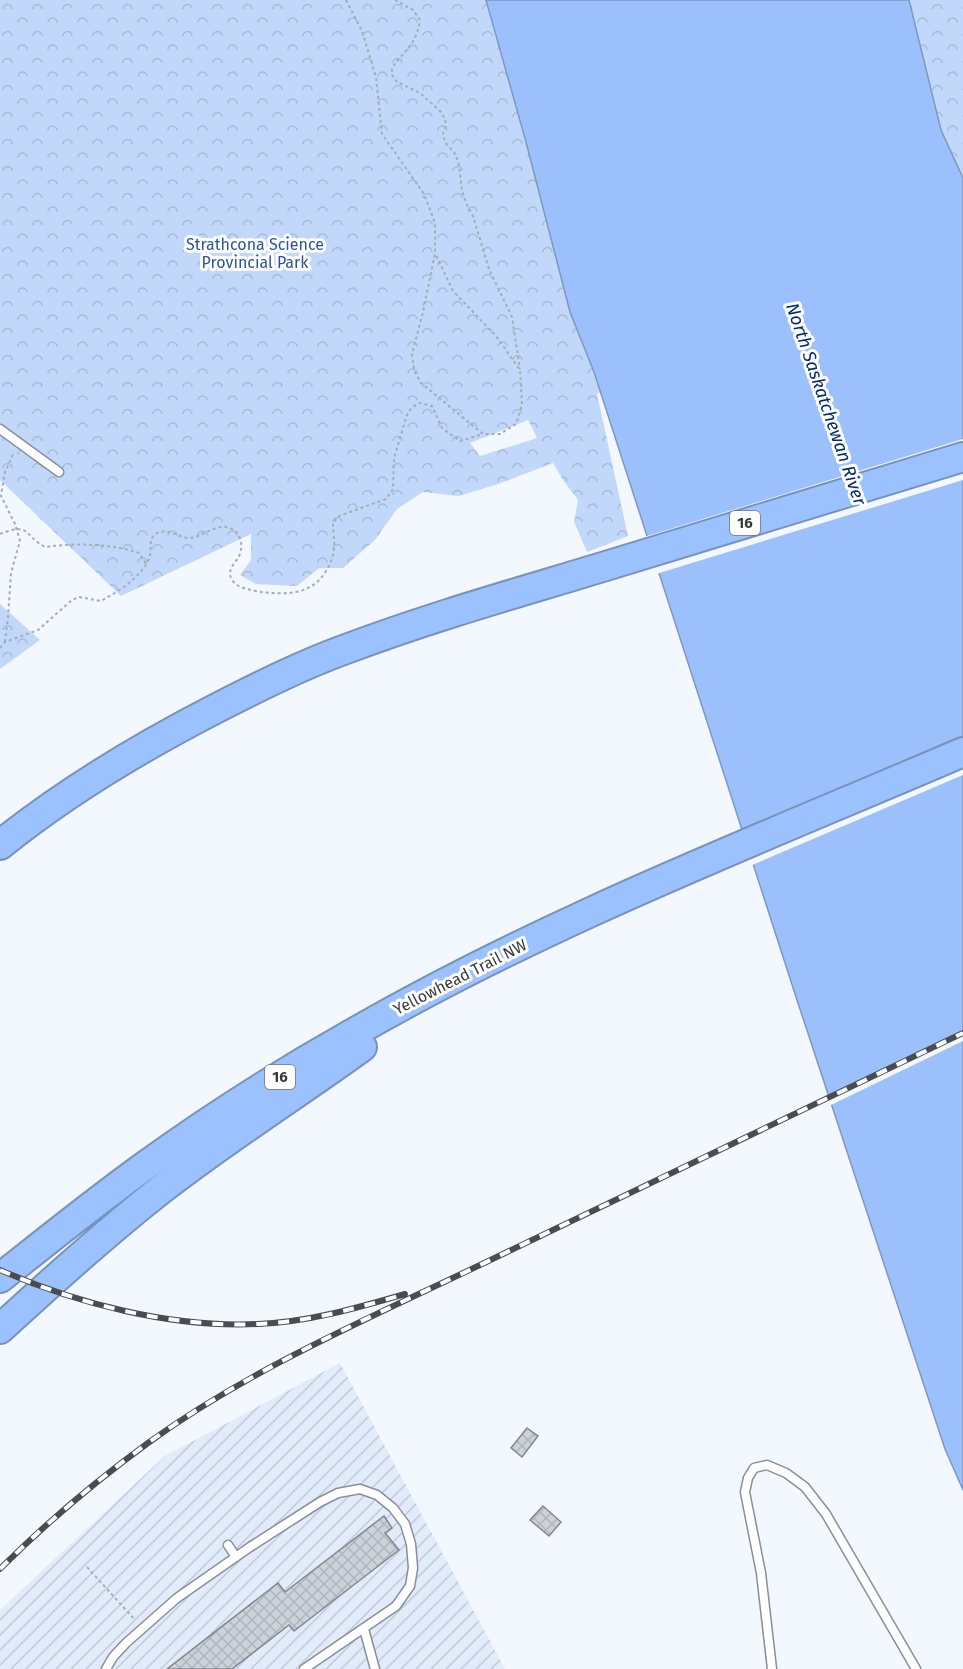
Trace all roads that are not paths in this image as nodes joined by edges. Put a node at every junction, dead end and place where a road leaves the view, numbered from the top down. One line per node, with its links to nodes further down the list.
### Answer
1 (0, 429): 3 (lane)
2 (963, 457): 5 (highway, 16)
3 (59, 472)
4 (963, 752): 6 (highway, Yellowhead Trail NW / 16)
5 (0, 845)
6 (461, 975): 7 (highway, Yellowhead Trail NW / 16); 8 (highway)
7 (0, 1278)
8 (0, 1329)
9 (228, 1545): 10 (lane)
10 (236, 1557): 11 (lane); 12 (lane)
11 (364, 1629): 13 (lane); 14 (lane)
12 (106, 1669)
13 (304, 1669)
14 (375, 1669)
15 (772, 1669): 16 (lane)
16 (916, 1669)

